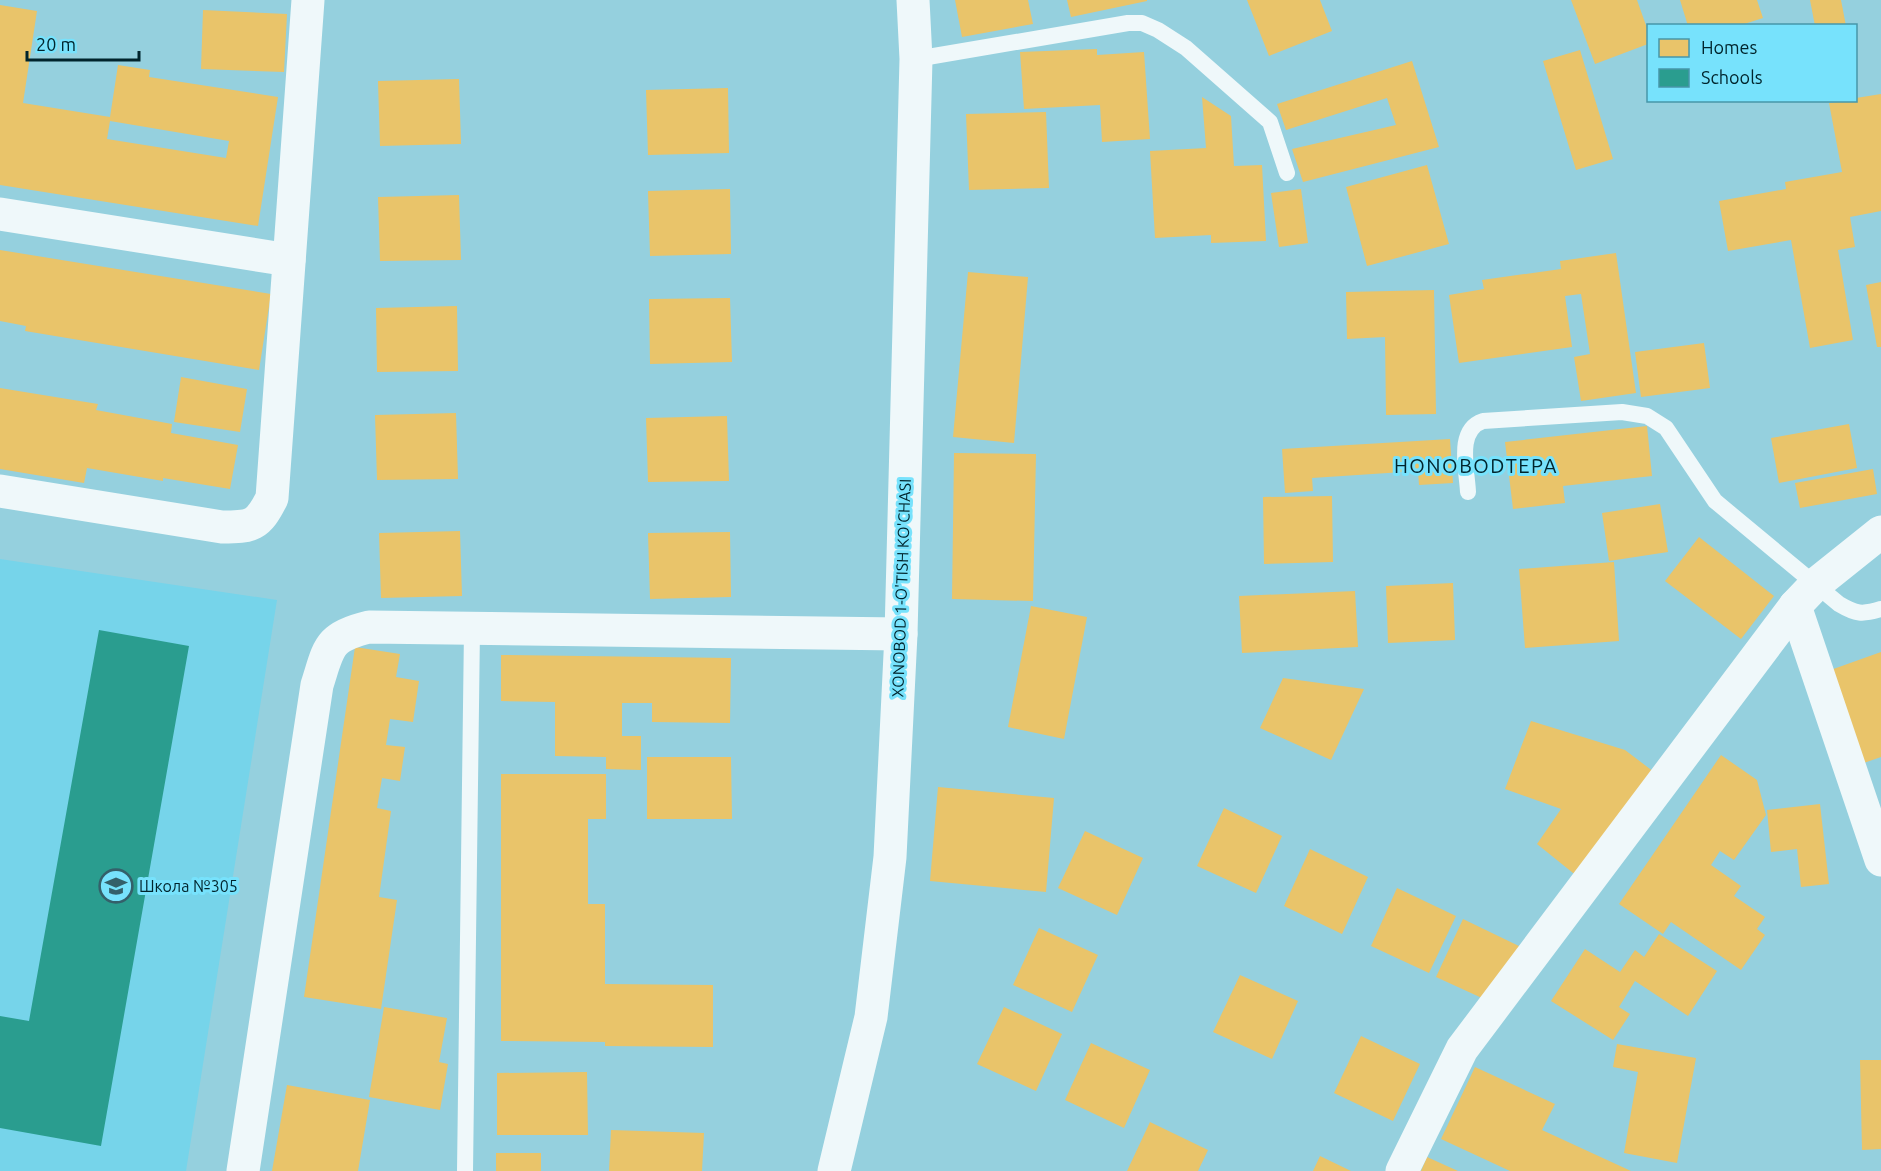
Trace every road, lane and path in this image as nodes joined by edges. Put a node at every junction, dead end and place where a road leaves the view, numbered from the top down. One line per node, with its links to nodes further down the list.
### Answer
1 (308, 0): 6 (street)
2 (913, 0): 3 (street, XONOBOD 1-O'TISH KO'CHASI)
3 (916, 59): 4 (lane); 13 (street, XONOBOD 1-O'TISH KO'CHASI)
4 (1287, 173)
5 (0, 214): 6 (street)
6 (289, 260): 7 (street)
7 (0, 491)
8 (1468, 492): 10 (lane)
9 (1881, 532): 10 (street)
10 (1806, 595): 11 (lane); 14 (street); 18 (street)
11 (1881, 609)
12 (472, 630): 13 (street); 15 (street); 16 (lane)
13 (901, 634): 17 (street, XONOBOD 1-O'TISH KO'CHASI)
14 (1881, 860)
15 (243, 1171)
16 (465, 1171)
17 (834, 1171)
18 (1402, 1171)

